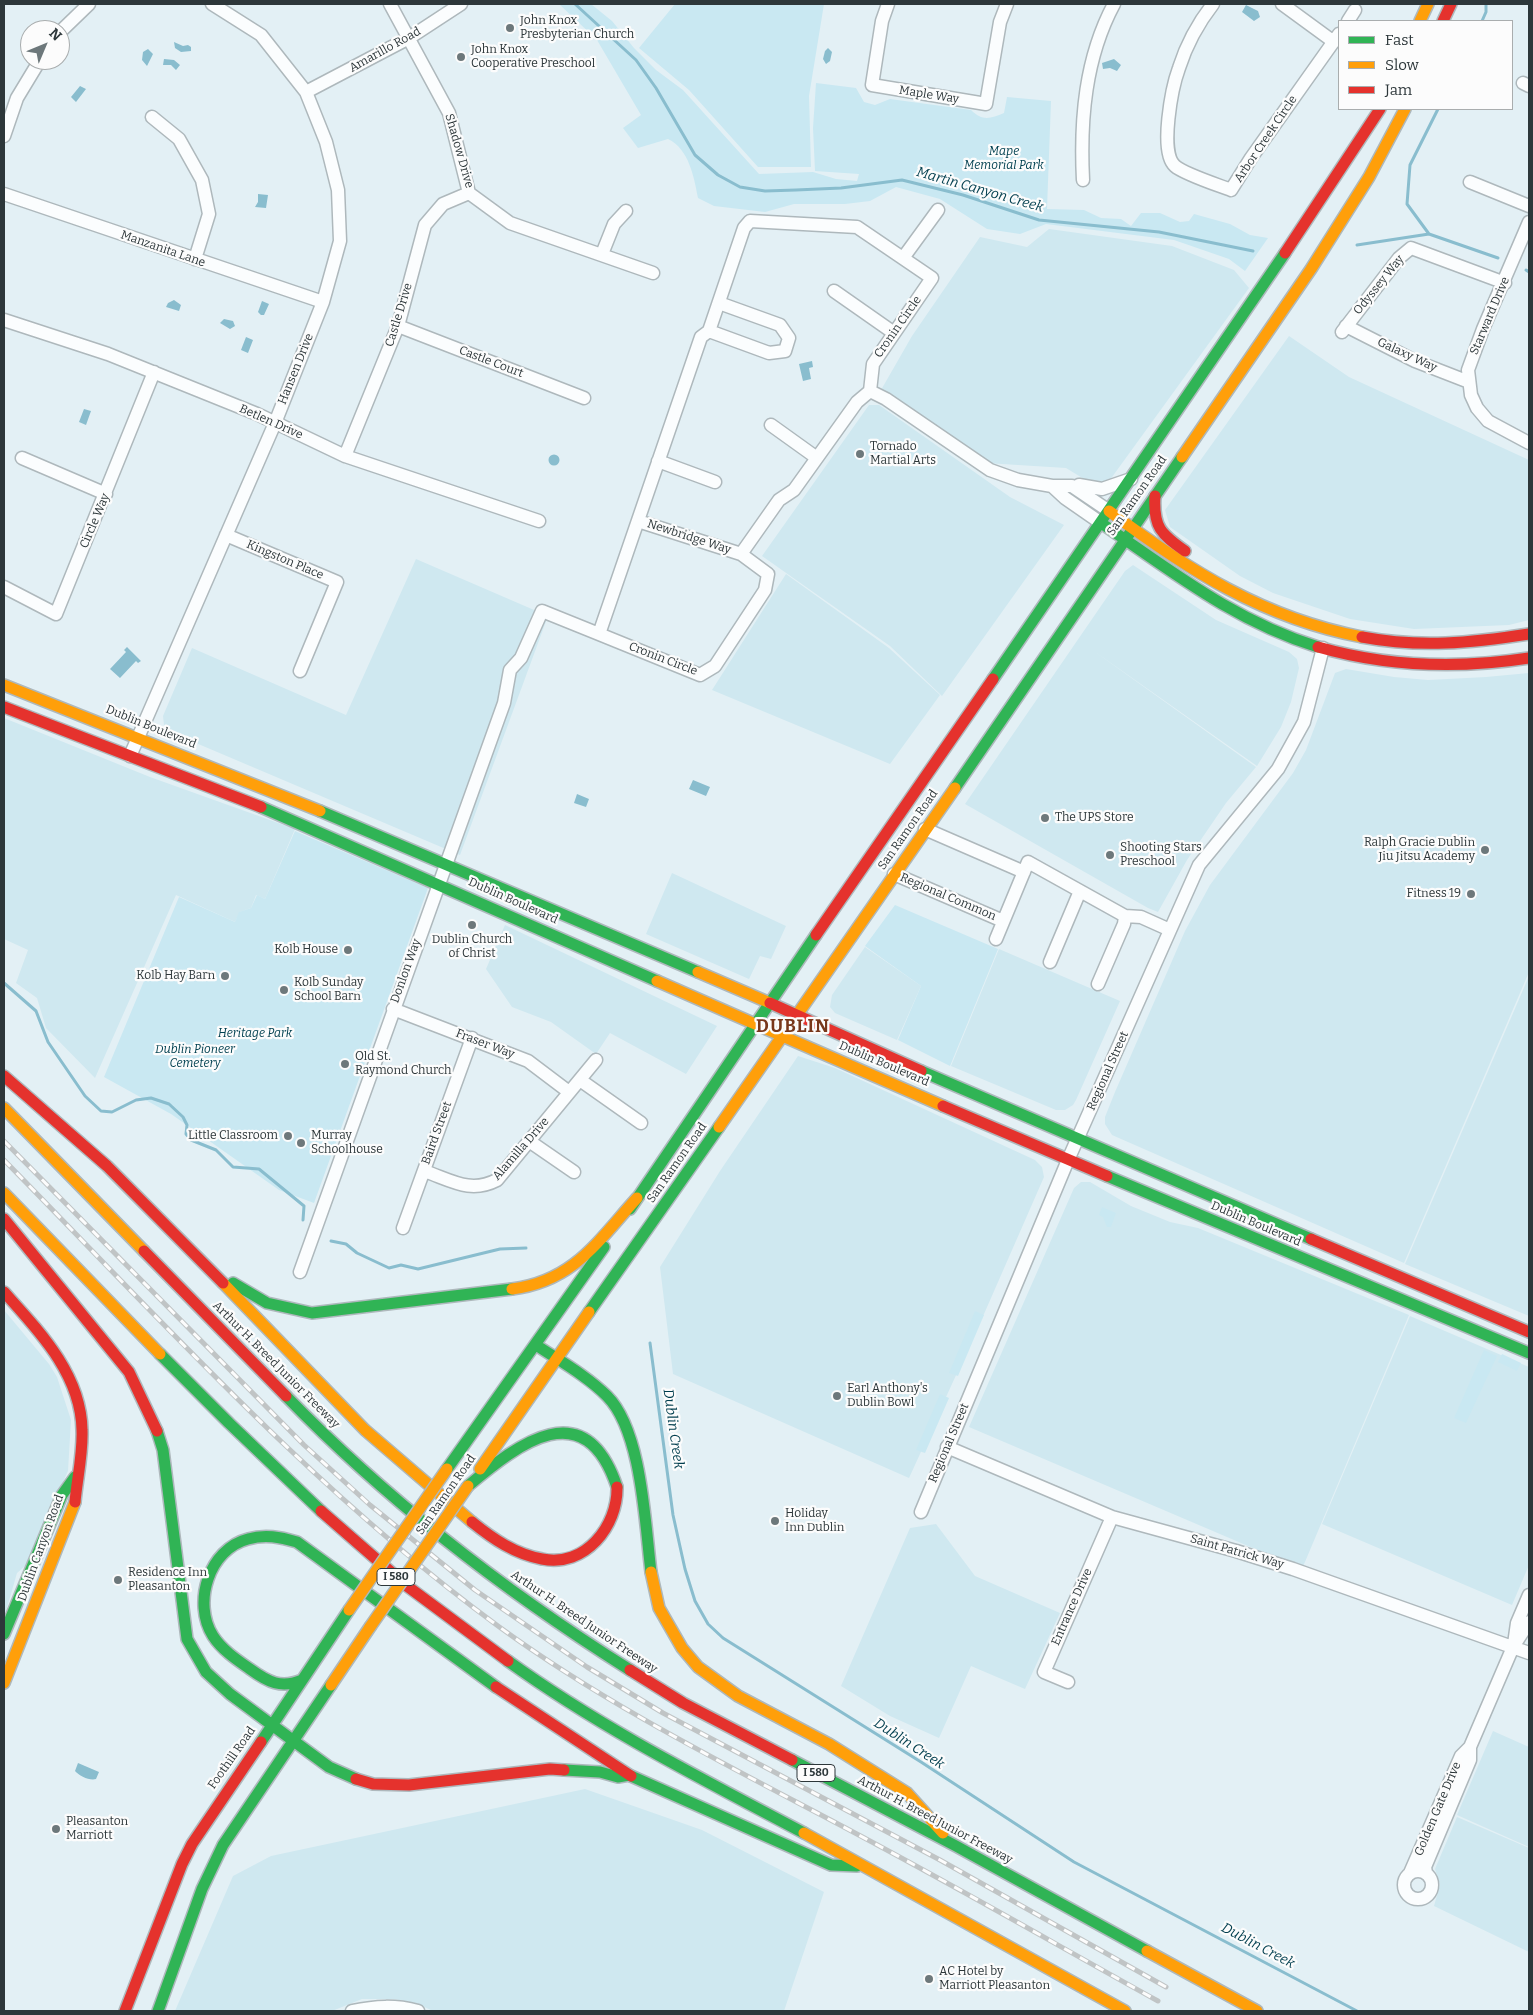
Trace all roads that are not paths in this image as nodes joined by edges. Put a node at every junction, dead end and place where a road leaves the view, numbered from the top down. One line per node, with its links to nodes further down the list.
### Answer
1 (89, 4): 16 (street)
2 (212, 4): 20 (street, Hansen Drive)
3 (390, 4): 17 (street, Shadow Drive)
4 (461, 4): 17 (street, Amarillo Road)
5 (888, 4): 6 (street, Maple Way)
6 (1006, 4)
7 (1114, 4): 25 (street)
8 (1213, 4): 18 (street, Arbor Creek Circle)
9 (1282, 4): 18 (street, Arbor Creek Circle)
10 (1428, 4): 14 (main road)
11 (1451, 4): 15 (main road)
12 (1355, 10): 13 (street)
13 (1349, 20)
14 (1420, 20)
15 (1443, 20)
16 (70, 22)
17 (409, 38): 20 (street, Amarillo Road); 27 (street, Shadow Drive)
18 (1336, 38)
19 (34, 70): 24 (street)
20 (306, 92): 39 (street, Hansen Drive)
21 (1379, 110): 57 (main road, San Ramon Road)
22 (1405, 110): 62 (main road, San Ramon Road)
23 (152, 117): 35 (street)
24 (4, 136)
25 (1083, 180)
26 (1470, 182): 29 (street)
27 (469, 193): 33 (street, Shadow Drive); 42 (street, Castle Drive)
28 (4, 194): 35 (street, Manzanita Lane)
29 (1529, 206)
30 (938, 210): 34 (street)
31 (626, 211): 33 (street)
32 (1529, 222): 37 (street, Starward Drive)
33 (602, 254): 36 (street, Shadow Drive)
34 (903, 258): 40 (street, Cronin Circle); 45 (street, Cronin Circle)
35 (195, 259): 39 (street, Manzanita Lane)
36 (653, 273)
37 (1505, 282): 43 (street, Odyssey Way); 47 (street, Starward Drive)
38 (834, 291): 45 (street)
39 (323, 302): 50 (street, Hansen Drive)
40 (719, 302): 44 (street, Cronin Circle); 44 (street)
41 (4, 320): 46 (street, Betlen Drive)
42 (398, 326): 49 (street, Castle Court); 53 (street, Castle Drive)
43 (1344, 329): 47 (street, Galaxy Way)
44 (709, 331): 56 (street, Cronin Circle)
45 (894, 333): 48 (street, Cronin Circle)
46 (154, 372): 50 (street, Betlen Drive); 61 (street, Circle Way)
47 (1469, 382): 52 (street, Starward Drive)
48 (870, 392): 55 (street); 59 (street)
49 (584, 398)
50 (275, 423): 53 (street, Betlen Drive); 68 (street, Hansen Drive)
51 (771, 425): 55 (street)
52 (1529, 443)
53 (345, 456): 64 (street, Betlen Drive)
54 (22, 458): 61 (street)
55 (817, 458): 70 (street)
56 (658, 461): 58 (street); 65 (street, Cronin Circle)
57 (1131, 479): 60 (street); 63 (main road, San Ramon Road)
58 (715, 482)
59 (1052, 486): 60 (street); 66 (street)
60 (1072, 486): 63 (street)
61 (106, 494): 71 (street, Circle Way)
62 (1155, 496): 67 (main road, San Ramon Road); 72 (main road)
63 (1109, 511): 66 (main road, San Ramon Road); 67 (main road)
64 (539, 521)
65 (638, 521): 70 (street, Newbridge Way); 73 (street, Cronin Circle)
66 (1101, 523): 69 (main road); 98 (main road, San Ramon Road)
67 (1132, 528): 69 (main road, San Ramon Road); 72 (main road)
68 (226, 535): 79 (street, Kingston Place); 82 (street, Hansen Drive)
69 (1124, 540): 76 (main road); 86 (main road, San Ramon Road)
70 (741, 554): 73 (street, Cronin Circle)
71 (4, 587)
72 (1221, 588): 75 (main road)
73 (598, 634): 87 (street, Donlon Way)
74 (1529, 634): 75 (main road)
75 (1500, 638): 78 (main road)
76 (1323, 648): 78 (main road); 94 (street, Regional Street)
77 (1529, 658): 78 (main road)
78 (1447, 665)
79 (300, 671)
80 (4, 685): 82 (main road, Dublin Boulevard)
81 (4, 707): 83 (main road, Dublin Boulevard)
82 (138, 736): 83 (street, Hansen Drive); 84 (main road, Dublin Boulevard)
83 (130, 756): 85 (main road, Dublin Boulevard)
84 (287, 798): 85 (main road, Dublin Boulevard); 87 (main road, Dublin Boulevard)
85 (243, 799): 90 (main road, Dublin Boulevard)
86 (925, 829): 88 (street); 89 (main road, San Ramon Road)
87 (445, 866): 90 (street, Donlon Way); 98 (main road, Dublin Boulevard)
88 (1024, 872): 91 (street); 93 (street, Regional Common)
89 (894, 874): 93 (street, Regional Common); 100 (main road, San Ramon Road)
90 (438, 883): 99 (street, Donlon Way); 101 (main road, Dublin Boulevard)
91 (1080, 891): 92 (street); 96 (street)
92 (1125, 916): 94 (street); 97 (street)
93 (1003, 921): 95 (street, Regional Common)
94 (1170, 930): 110 (street, Regional Street)
95 (996, 938)
96 (1050, 962)
97 (1098, 984)
98 (770, 1003): 100 (main road, Dublin Boulevard); 101 (main road, San Ramon Road)
99 (393, 1010): 103 (street, Fraser Way); 121 (street, Donlon Way)
100 (796, 1015): 102 (main road, San Ramon Road); 110 (main road, Dublin Boulevard)
101 (755, 1024): 102 (main road, Dublin Boulevard); 116 (main road, San Ramon Road)
102 (782, 1036): 112 (main road, Dublin Boulevard); 129 (main road, San Ramon Road)
103 (472, 1038): 107 (street, Fraser Way); 113 (street, Baird Street)
104 (596, 1060): 106 (street, Alamilla Drive)
105 (4, 1076): 119 (main road)
106 (580, 1080): 107 (street, Alamilla Drive); 109 (street)
107 (569, 1092): 111 (street, Alamilla Drive)
108 (4, 1108): 148 (main road, Arthur H. Breed Junior Freeway / I 580)
109 (641, 1123)
110 (1078, 1139): 112 (street, Regional Street); 120 (main road, Dublin Boulevard)
111 (529, 1140): 113 (street, Alamilla Drive); 114 (street)
112 (1068, 1160): 122 (main road, Dublin Boulevard); 130 (street, Regional Street)
113 (424, 1171): 118 (street, Baird Street)
114 (574, 1172)
115 (4, 1193): 149 (main road, I 580)
116 (637, 1198): 119 (main road); 127 (main road, San Ramon Road)
117 (4, 1219): 144 (main road)
118 (403, 1228)
119 (192, 1253): 132 (main road)
120 (1384, 1269): 122 (main road); 123 (main road, Dublin Boulevard)
121 (300, 1272)
122 (1351, 1279): 124 (main road, Dublin Boulevard)
123 (1409, 1280): 124 (main road, Dublin Boulevard); 126 (main road, Dublin Boulevard)
124 (1380, 1291): 128 (main road, Dublin Boulevard)
125 (4, 1292): 131 (main road, Dublin Canyon Road)
126 (1529, 1332)
127 (536, 1345): 129 (main road); 135 (main road, San Ramon Road, bridge)
128 (1529, 1353)
129 (557, 1359): 132 (main road, San Ramon Road); 148 (main road)
130 (947, 1447): 133 (street, Regional Street); 134 (street, Saint Patrick Way)
131 (75, 1477): 138 (main road, Dublin Canyon Road); 143 (main road, Dublin Canyon Road)
132 (468, 1486): 145 (main road, San Ramon Road, bridge)
133 (921, 1512)
134 (1112, 1517): 139 (street, Saint Patrick Way); 142 (street, Entrance Drive)
135 (398, 1540): 141 (main road, Foothill Road, bridge)
136 (1529, 1594): 139 (street, Golden Gate Drive)
137 (1529, 1622): 139 (street, Golden Gate Drive)
138 (4, 1634)
139 (1513, 1647): 140 (street, Saint Patrick Way); 146 (street, Golden Gate Drive)
140 (1529, 1653)
141 (302, 1680): 144 (main road, Foothill Road); 147 (main road)
142 (1068, 1682)
143 (4, 1683)
144 (271, 1725): 145 (main road); 152 (main road, Foothill Road)
145 (293, 1741): 147 (main road); 153 (main road)
146 (1470, 1747): 150 (street, Golden Gate Drive); 151 (street, Golden Gate Drive)
147 (629, 1775): 149 (main road)
148 (956, 1846): 157 (main road, Arthur H. Breed Junior Freeway / I 580)
149 (861, 1866): 156 (main road, I 580)
150 (1410, 1873): 151 (street); 151 (street)
151 (1426, 1873)
152 (124, 2011)
153 (158, 2011)
154 (352, 2011): 155 (street)
155 (418, 2011)
156 (1125, 2011)
157 (1257, 2011)

